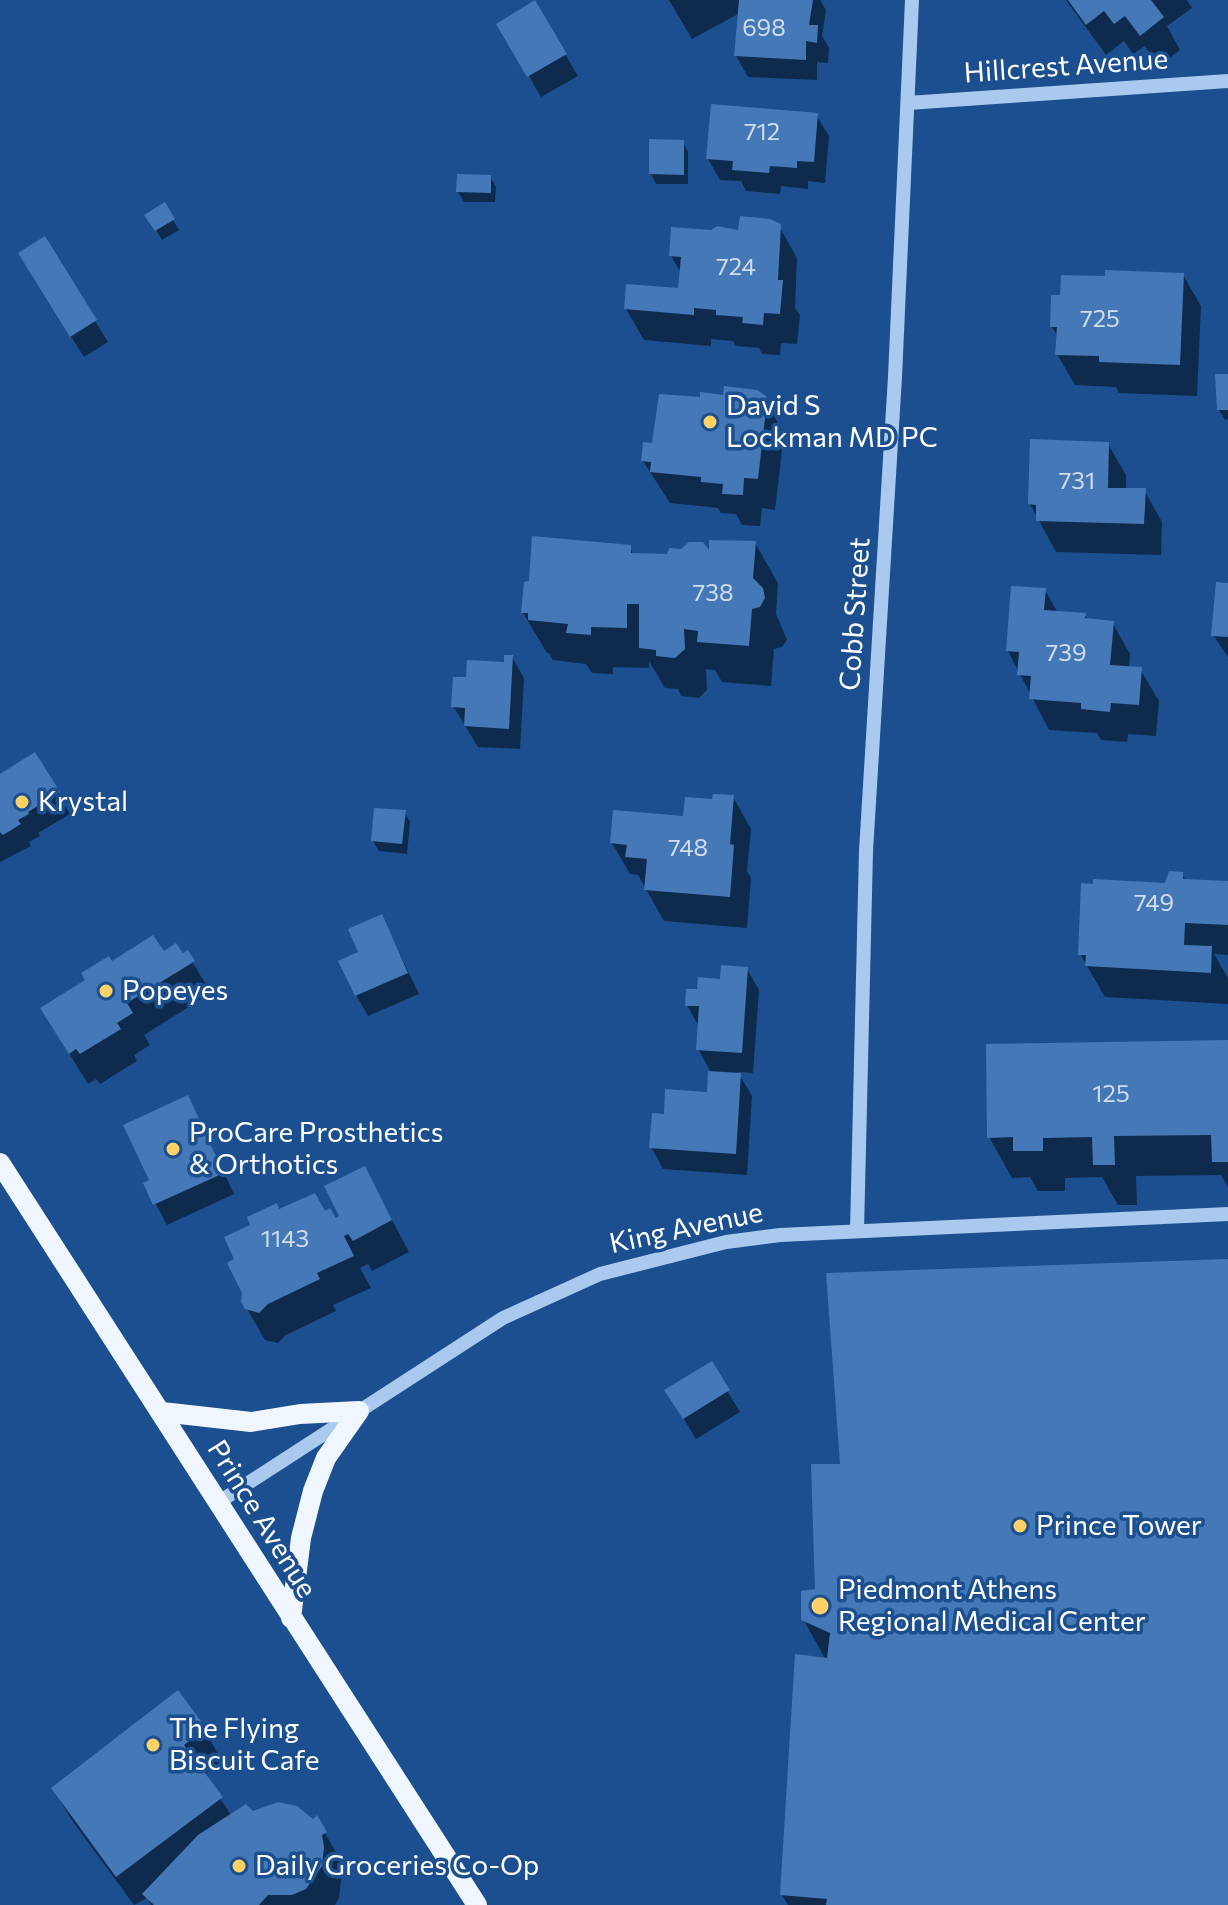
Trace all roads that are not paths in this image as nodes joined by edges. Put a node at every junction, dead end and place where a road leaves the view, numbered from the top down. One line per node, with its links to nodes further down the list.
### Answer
1 (912, 0): 3 (street, Cobb Street)
2 (1228, 81): 3 (street, Hillcrest Avenue)
3 (908, 103): 6 (street, Cobb Street)
4 (0, 1163): 8 (main road, Prince Avenue)
5 (1228, 1214): 6 (street, King Avenue)
6 (857, 1231): 7 (street, King Avenue)
7 (359, 1411): 8 (main road); 9 (street, King Avenue); 10 (main road)
8 (162, 1412): 9 (main road, Prince Avenue)
9 (219, 1502): 10 (main road, Prince Avenue)
10 (291, 1618): 11 (main road, Prince Avenue)
11 (477, 1905)

